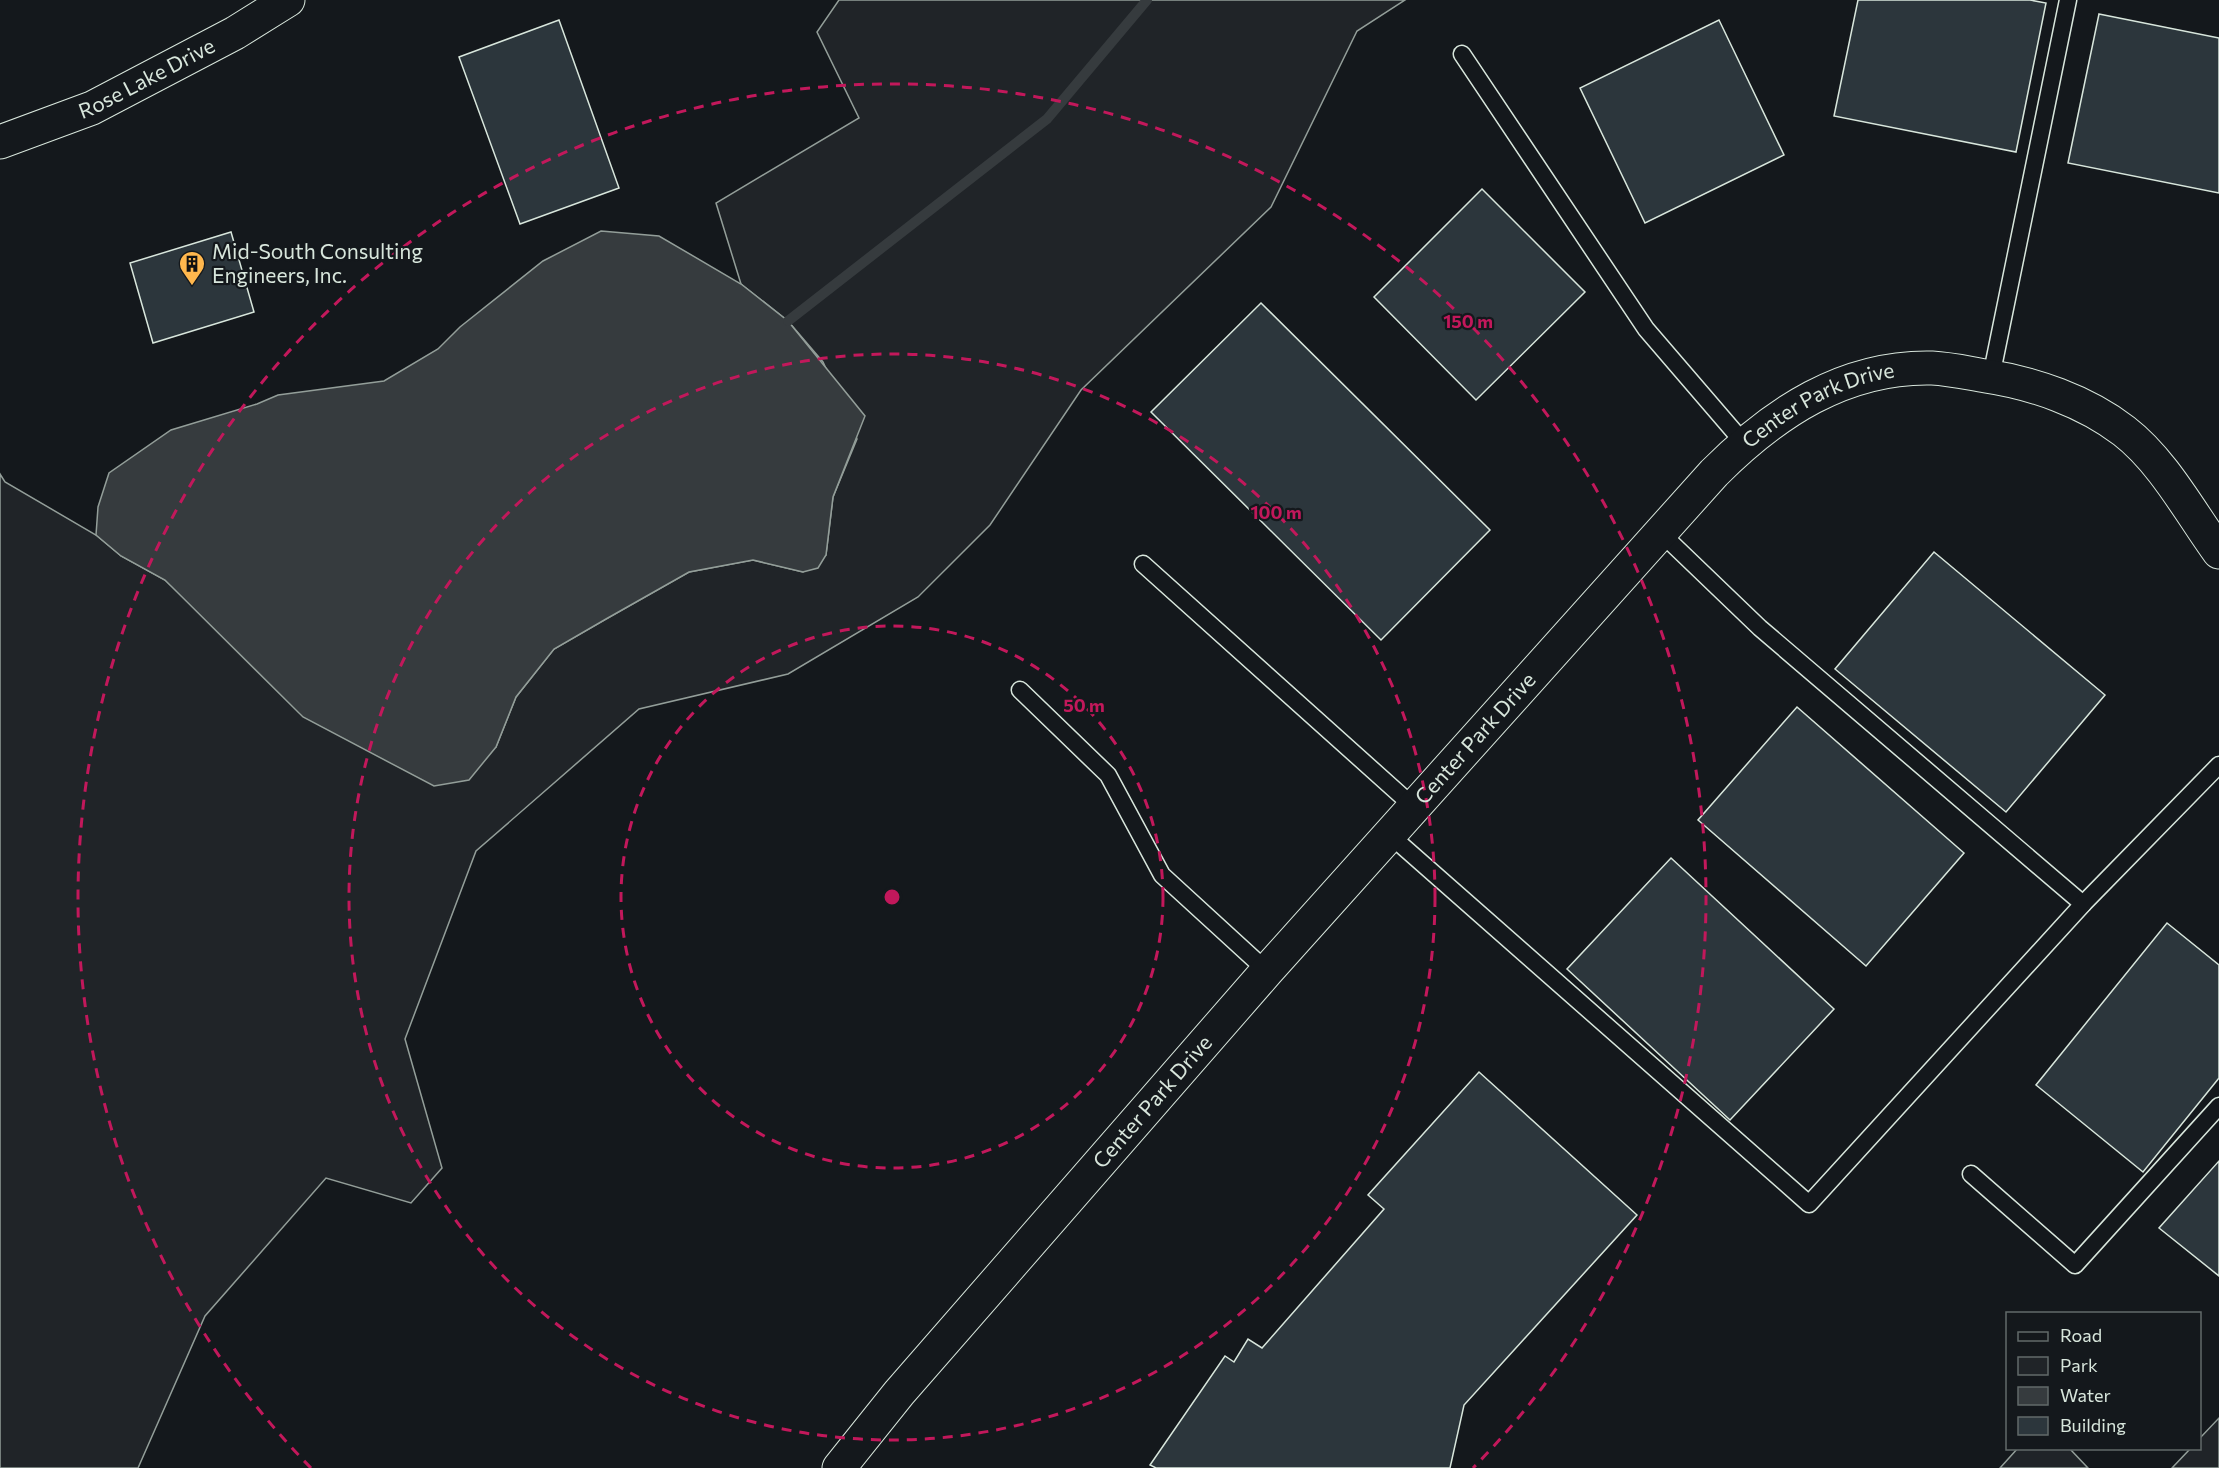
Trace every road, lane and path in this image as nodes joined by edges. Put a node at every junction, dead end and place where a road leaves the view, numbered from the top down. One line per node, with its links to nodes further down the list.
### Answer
1 (288, 0): 4 (street, Rose Lake Drive)
2 (2068, 0): 5 (lane)
3 (1462, 54): 6 (lane)
4 (0, 142)
5 (1990, 377): 6 (street, Center Park Drive); 8 (street, Center Park Drive)
6 (1744, 443): 7 (street, Center Park Drive)
7 (1661, 533): 12 (street, Center Park Drive); 14 (lane)
8 (2219, 552)
9 (1143, 564): 12 (lane)
10 (1020, 690): 15 (lane)
11 (2219, 765): 14 (lane)
12 (1415, 808): 13 (street, Center Park Drive)
13 (1390, 835): 14 (lane); 15 (street, Center Park Drive)
14 (2083, 904)
15 (1267, 971): 18 (street, Center Park Drive)
16 (2219, 1106): 17 (lane)
17 (1971, 1174)
18 (840, 1468)

